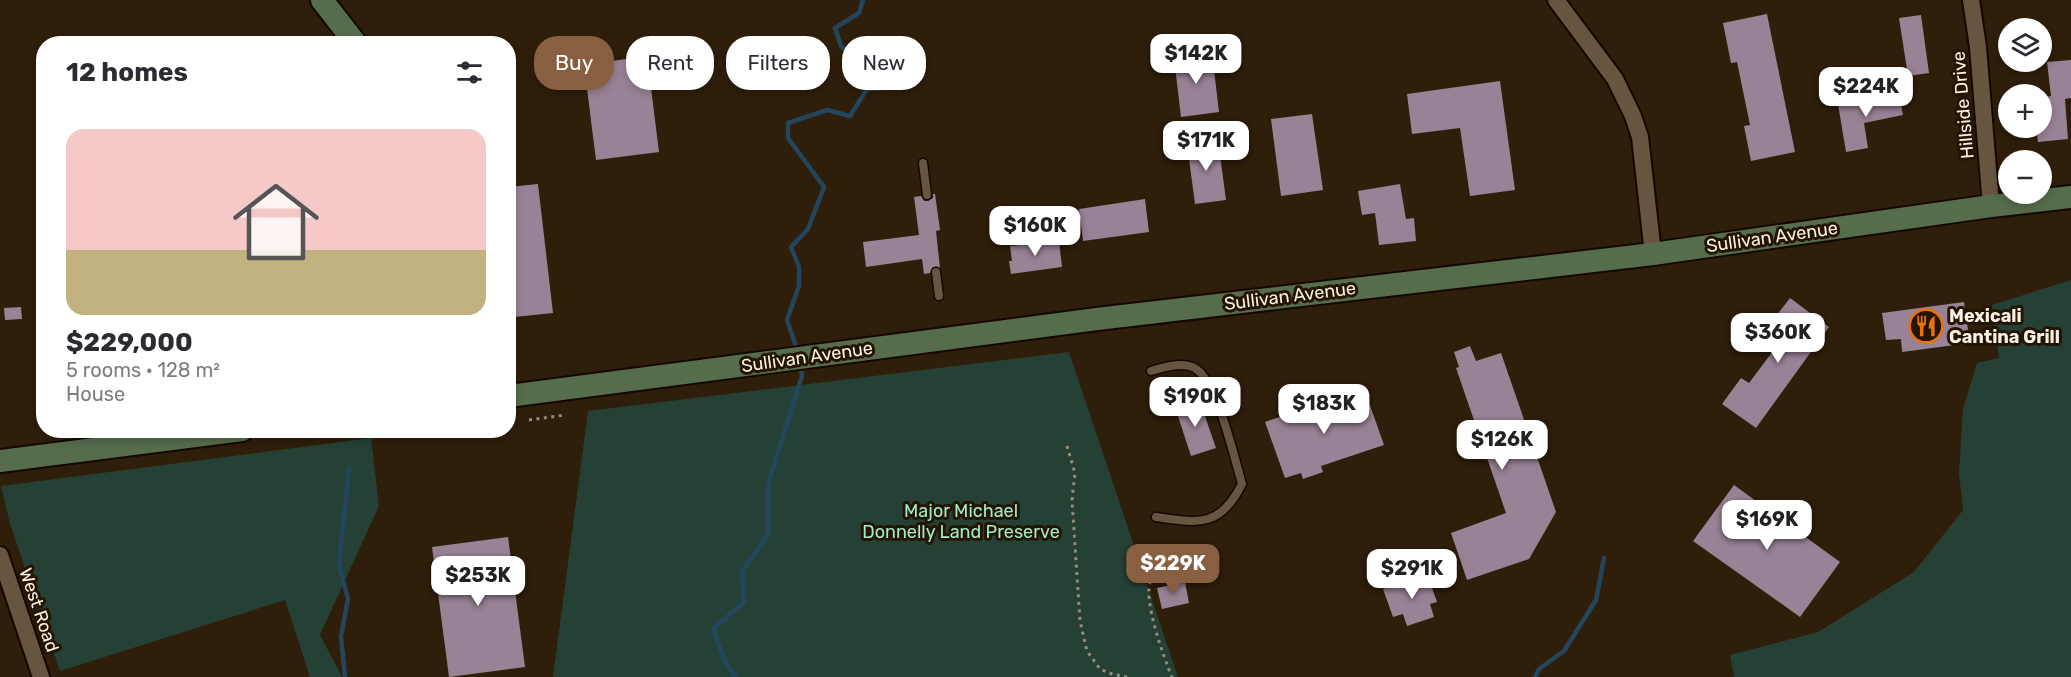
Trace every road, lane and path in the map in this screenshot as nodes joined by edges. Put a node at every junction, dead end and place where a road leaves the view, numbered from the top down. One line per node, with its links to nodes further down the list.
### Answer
1 (322, 0): 4 (main road)
2 (1556, 0): 9 (street)
3 (1971, 0): 8 (street, Hillside Drive)
4 (350, 36)
5 (923, 163): 6 (lane)
6 (927, 195)
7 (2071, 197): 8 (main road, Sullivan Avenue)
8 (1991, 206): 9 (main road, Sullivan Avenue)
9 (1653, 254): 13 (main road, Sullivan Avenue)
10 (936, 272): 11 (lane)
11 (939, 296)
12 (1151, 371): 19 (lane)
13 (516, 395)
14 (565, 415): 15 (path)
15 (529, 420)
16 (180, 438): 18 (main road)
17 (1067, 446): 23 (path)
18 (0, 461)
19 (1156, 517)
20 (0, 555): 22 (street, West Road)
21 (1168, 557): 24 (path)
22 (41, 677)
23 (1127, 677)
24 (1172, 677)

